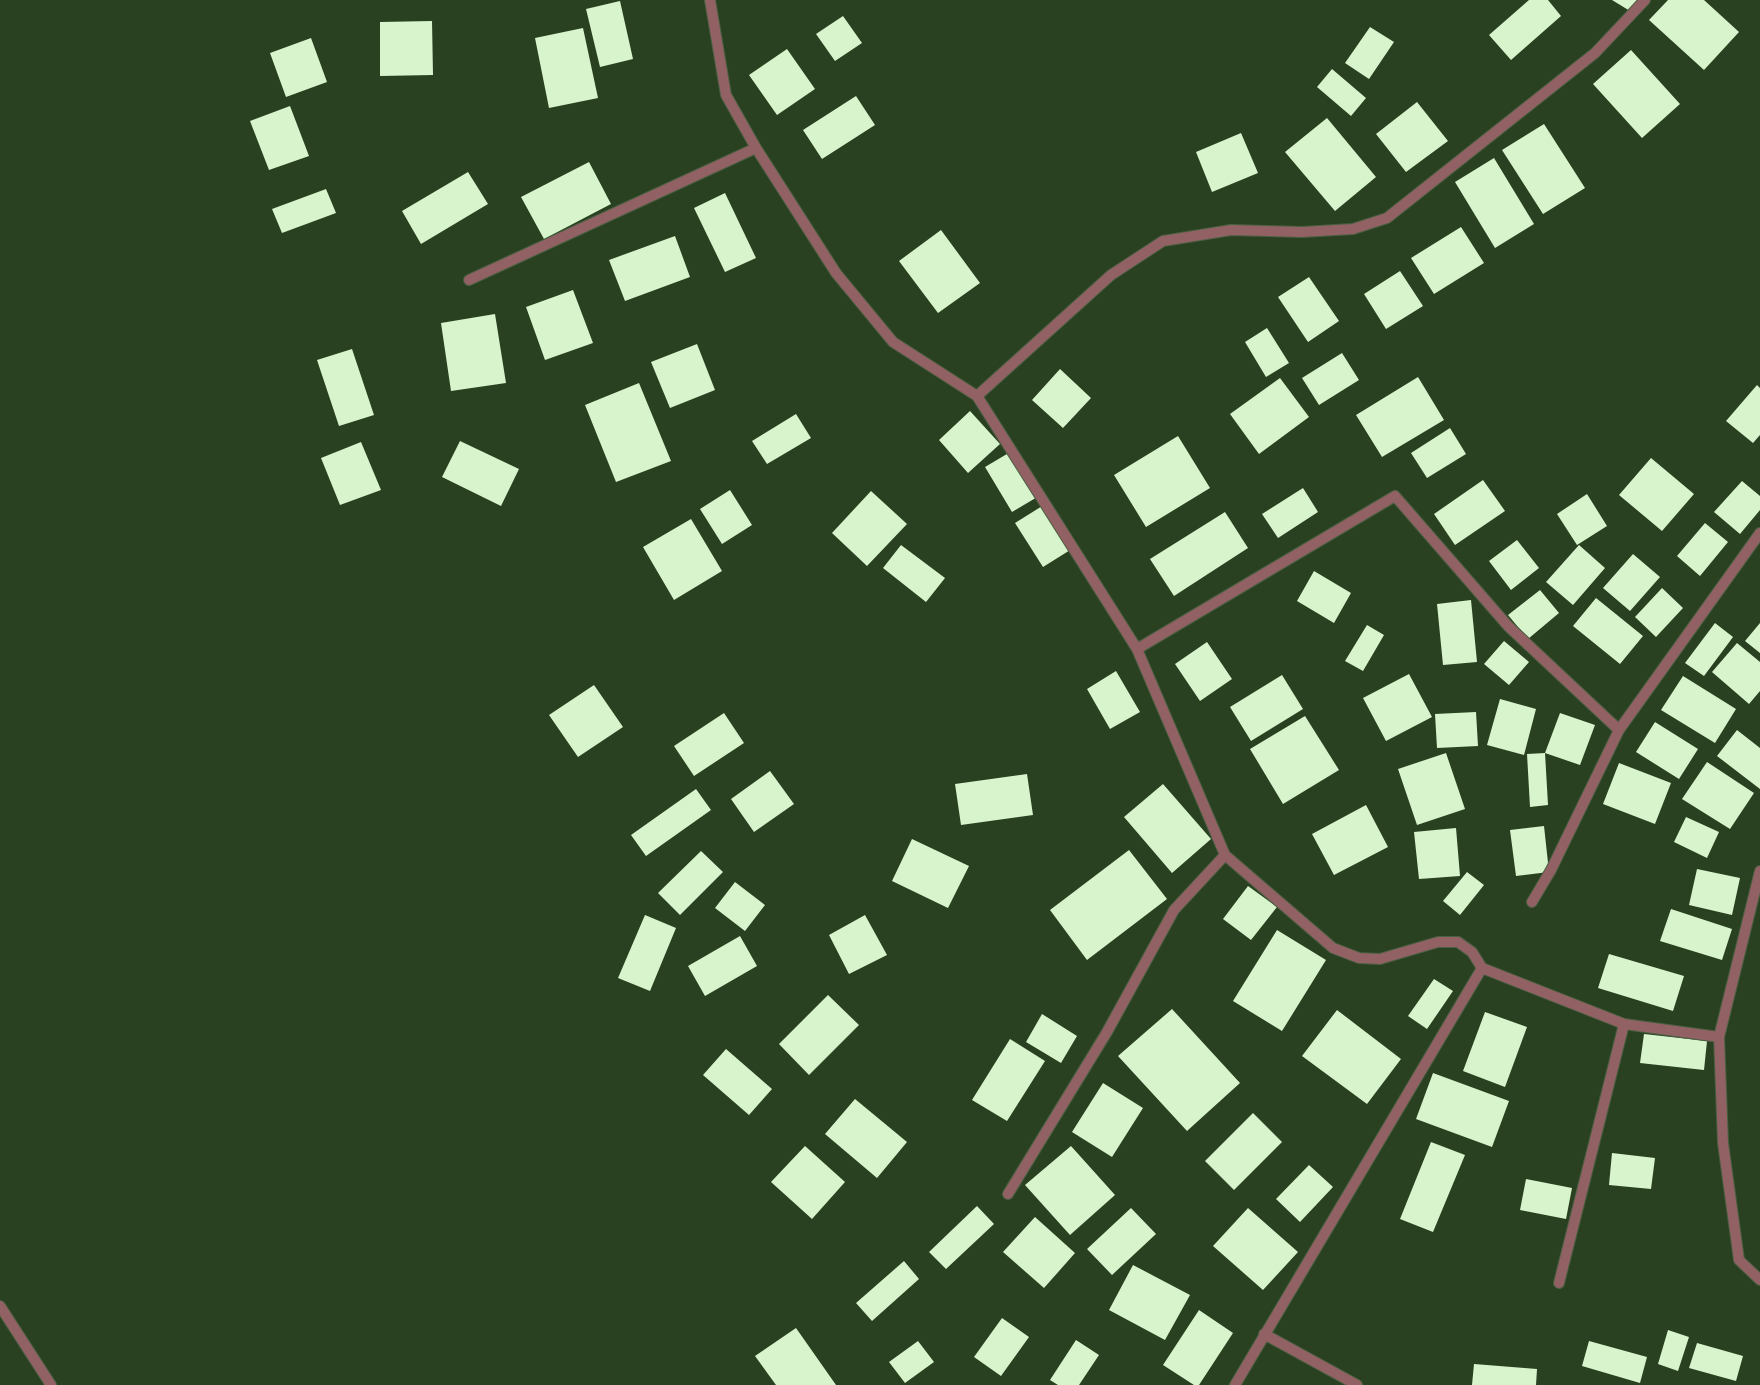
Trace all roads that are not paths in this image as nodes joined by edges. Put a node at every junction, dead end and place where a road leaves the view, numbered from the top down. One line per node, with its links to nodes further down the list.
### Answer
1 (710, 0): 3 (street)
2 (1645, 0): 5 (street)
3 (756, 148): 4 (street); 5 (street)
4 (469, 280)
5 (977, 396): 7 (street)
6 (1760, 533): 8 (street)
7 (1137, 649): 8 (street); 9 (street)
8 (1620, 730): 11 (street)
9 (1225, 855): 12 (street); 15 (street)
10 (1760, 871): 14 (street)
11 (1532, 902)
12 (1482, 968): 13 (street); 19 (street)
13 (1624, 1024): 14 (street); 17 (street)
14 (1719, 1037): 16 (street)
15 (1008, 1194)
16 (1760, 1280)
17 (1559, 1283)
18 (0, 1306): 20 (street)
19 (1264, 1334): 21 (street); 22 (street)
20 (51, 1385)
21 (1235, 1385)
22 (1357, 1385)

